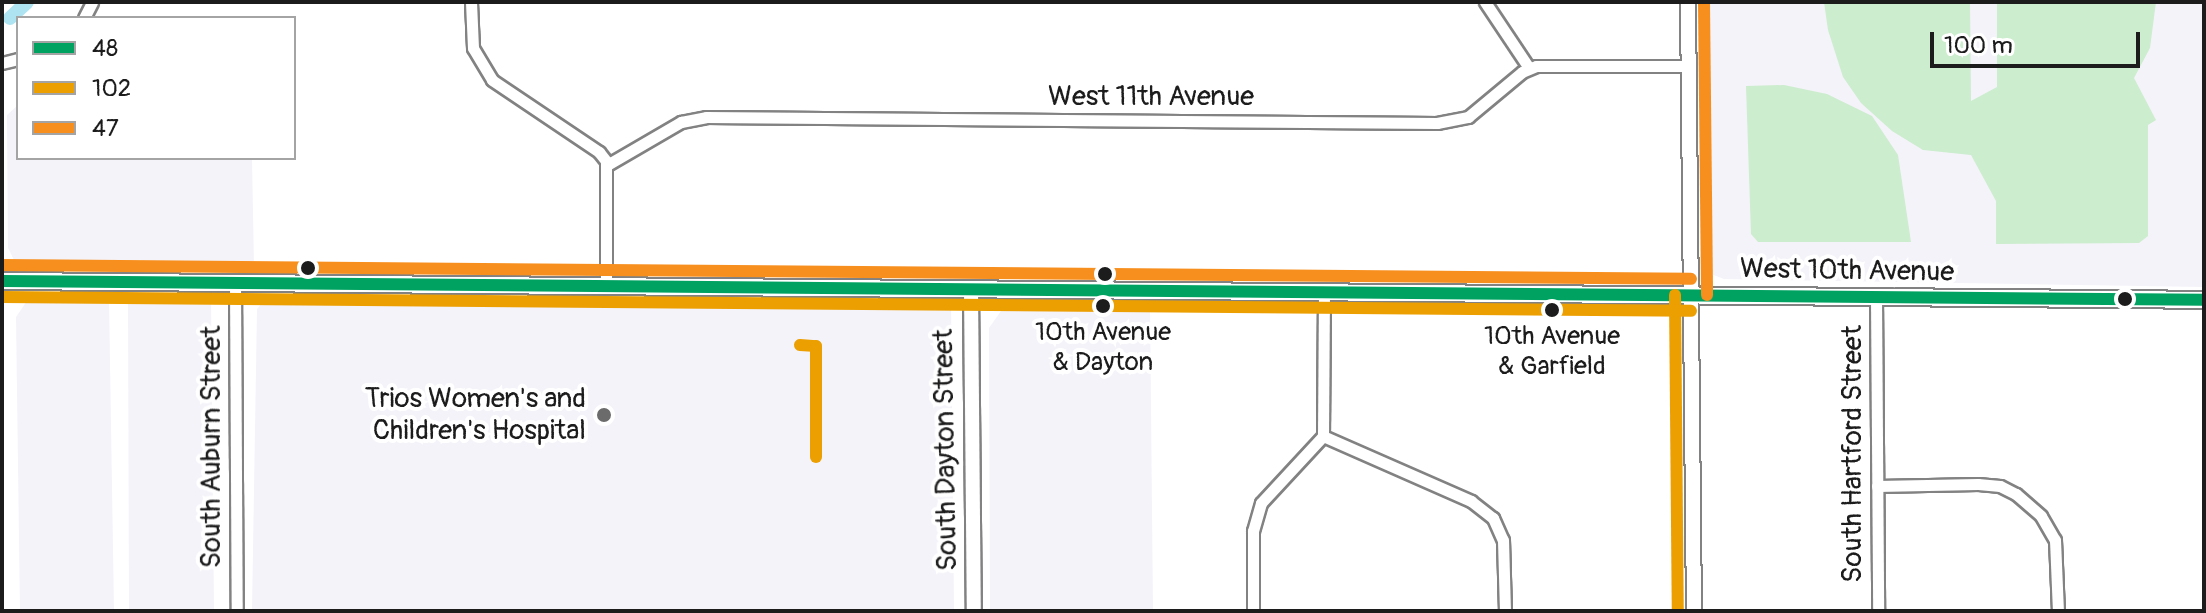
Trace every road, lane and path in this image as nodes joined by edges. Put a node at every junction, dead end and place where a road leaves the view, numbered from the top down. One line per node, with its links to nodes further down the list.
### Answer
1 (471, 2): 6 (street)
2 (1485, 2): 5 (street)
3 (1688, 2): 4 (street)
4 (1688, 66): 5 (street); 12 (street)
5 (1529, 68): 6 (street, West 11th Avenue)
6 (607, 165): 9 (street)
7 (2, 281): 8 (main road, West 10th Avenue)
8 (235, 283): 9 (main road, West 10th Avenue); 17 (street, South Auburn Street)
9 (606, 286): 10 (main road, West 10th Avenue)
10 (971, 289): 11 (main road, West 10th Avenue); 18 (street, South Dayton Street)
11 (1324, 292): 12 (main road, West 10th Avenue); 15 (street)
12 (1691, 295): 13 (main road, West 10th Avenue); 21 (street)
13 (1876, 297): 14 (main road, West 10th Avenue); 16 (street, South Hartford Street)
14 (2204, 300)
15 (1323, 436): 19 (street); 20 (street)
16 (1877, 486): 22 (street, South Hartford Street); 23 (street)
17 (237, 611)
18 (974, 611)
19 (1253, 611)
20 (1505, 611)
21 (1694, 611)
22 (1878, 611)
23 (2058, 611)

